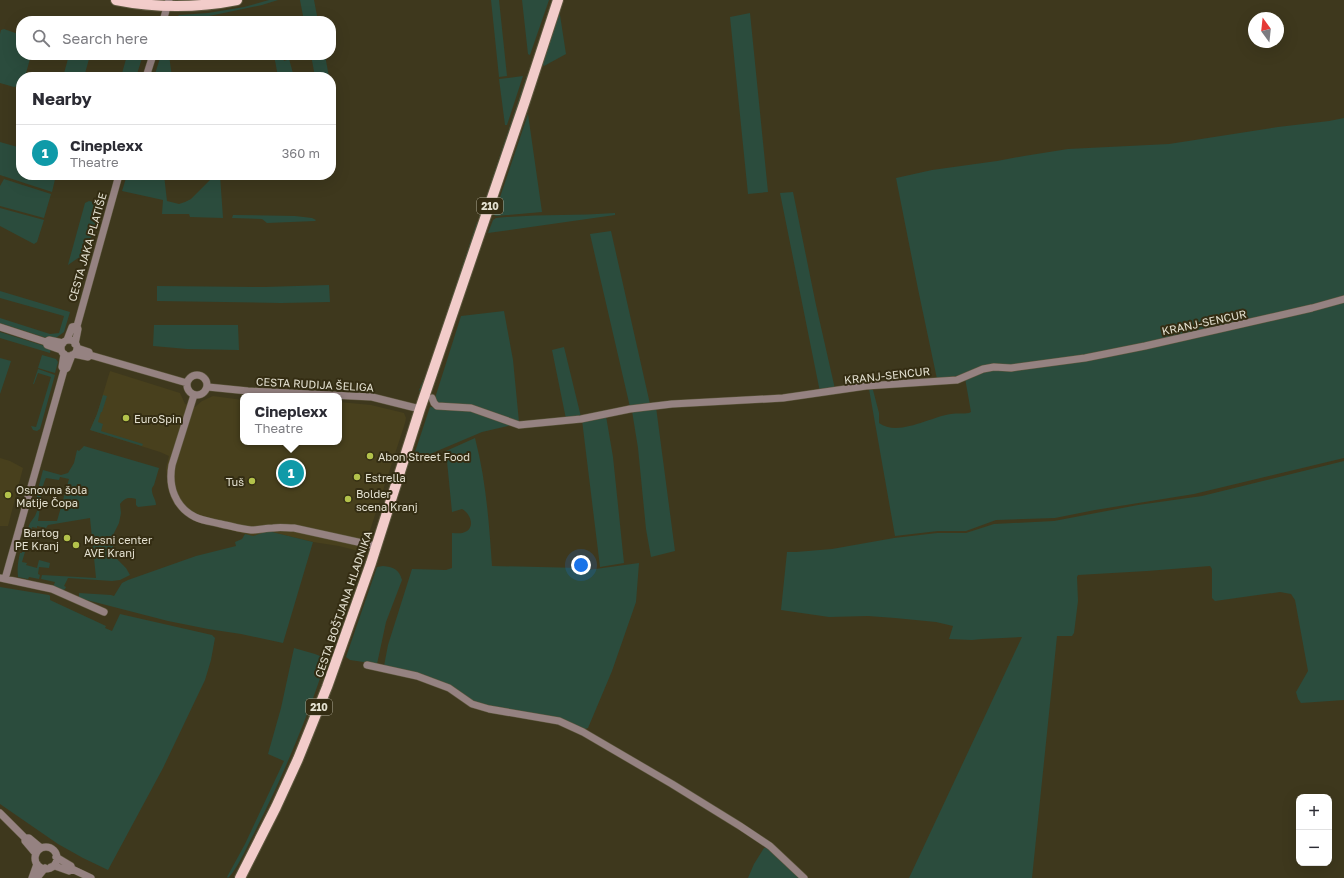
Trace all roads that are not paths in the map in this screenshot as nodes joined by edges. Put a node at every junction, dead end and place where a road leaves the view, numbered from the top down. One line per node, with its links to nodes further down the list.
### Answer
1 (116, 0): 4 (main road)
2 (237, 0): 4 (main road)
3 (558, 0): 18 (main road, CESTA BOŠTJANA HLADNIKA / 210)
4 (168, 3): 5 (street)
5 (164, 16)
6 (151, 60): 7 (street)
7 (148, 72)
8 (118, 180): 11 (street, CESTA JAKA PLATIŠE)
9 (1344, 299): 17 (street, KRANJ-SENCUR)
10 (0, 327): 11 (street)
11 (69, 348): 12 (street); 20 (street, CESTA JAKA PLATIŠE)
12 (187, 383): 13 (street); 15 (street)
13 (208, 387): 14 (street, CESTA RUDIJA ŠELIGA); 15 (street)
14 (289, 393)
15 (194, 395): 19 (street)
16 (342, 396): 18 (street, CESTA RUDIJA ŠELIGA)
17 (432, 398)
18 (420, 409): 19 (main road, CESTA BOŠTJANA HLADNIKA / 210)
19 (376, 546): 34 (main road, CESTA BOŠTJANA HLADNIKA / 210)
20 (3, 578): 21 (street)
21 (104, 612)
22 (367, 666): 35 (street)
23 (0, 813): 24 (street)
24 (25, 838): 25 (street); 26 (street)
25 (41, 848): 26 (street); 27 (street)
26 (36, 854): 28 (street)
27 (56, 857): 29 (street); 30 (street)
28 (37, 864): 29 (street); 31 (street)
29 (48, 867): 30 (street); 32 (street)
30 (72, 869): 33 (street)
31 (32, 878)
32 (37, 878)
33 (91, 878)
34 (240, 878)
35 (804, 878)

